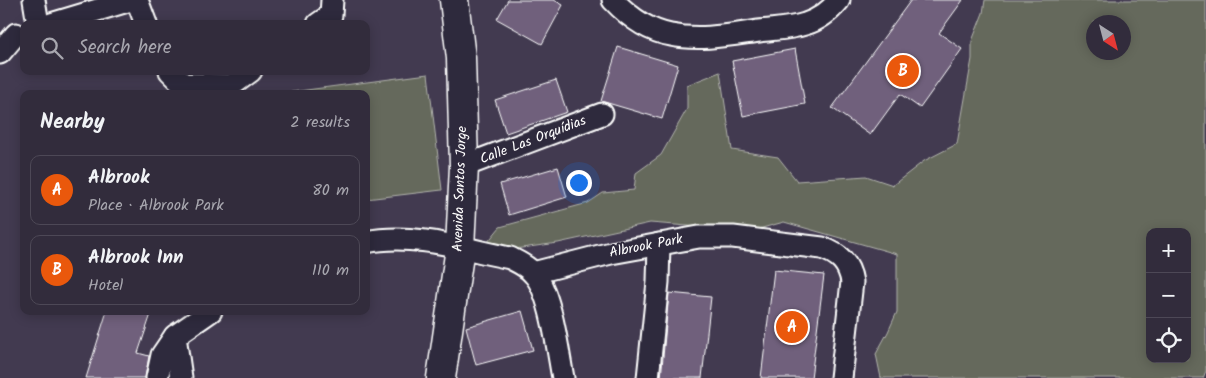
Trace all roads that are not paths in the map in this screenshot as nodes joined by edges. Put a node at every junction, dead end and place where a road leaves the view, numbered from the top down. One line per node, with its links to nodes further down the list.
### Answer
1 (34, 0): 8 (street)
2 (131, 0): 9 (street)
3 (137, 0): 10 (street)
4 (332, 0): 11 (street)
5 (454, 0): 17 (main road, Avenida Santos Jorge)
6 (613, 0): 7 (street)
7 (838, 0)
8 (37, 20)
9 (64, 20)
10 (144, 20)
11 (324, 20)
12 (13, 34): 13 (street)
13 (0, 53)
14 (174, 75): 15 (street)
15 (246, 75)
16 (602, 114): 17 (street, Calle Las Orquídias)
17 (464, 166): 20 (main road, Avenida Santos Jorge)
18 (370, 241): 20 (street)
19 (659, 244): 21 (street, Albrook Park); 28 (street); 29 (street, Albrook Park)
20 (460, 248): 21 (street); 26 (main road, Avenida Santos Jorge)
21 (533, 273): 27 (street)
22 (205, 315): 23 (street)
23 (175, 336): 24 (street); 25 (street)
24 (158, 378)
25 (180, 378)
26 (441, 378)
27 (563, 378)
28 (648, 378)
29 (841, 378)

